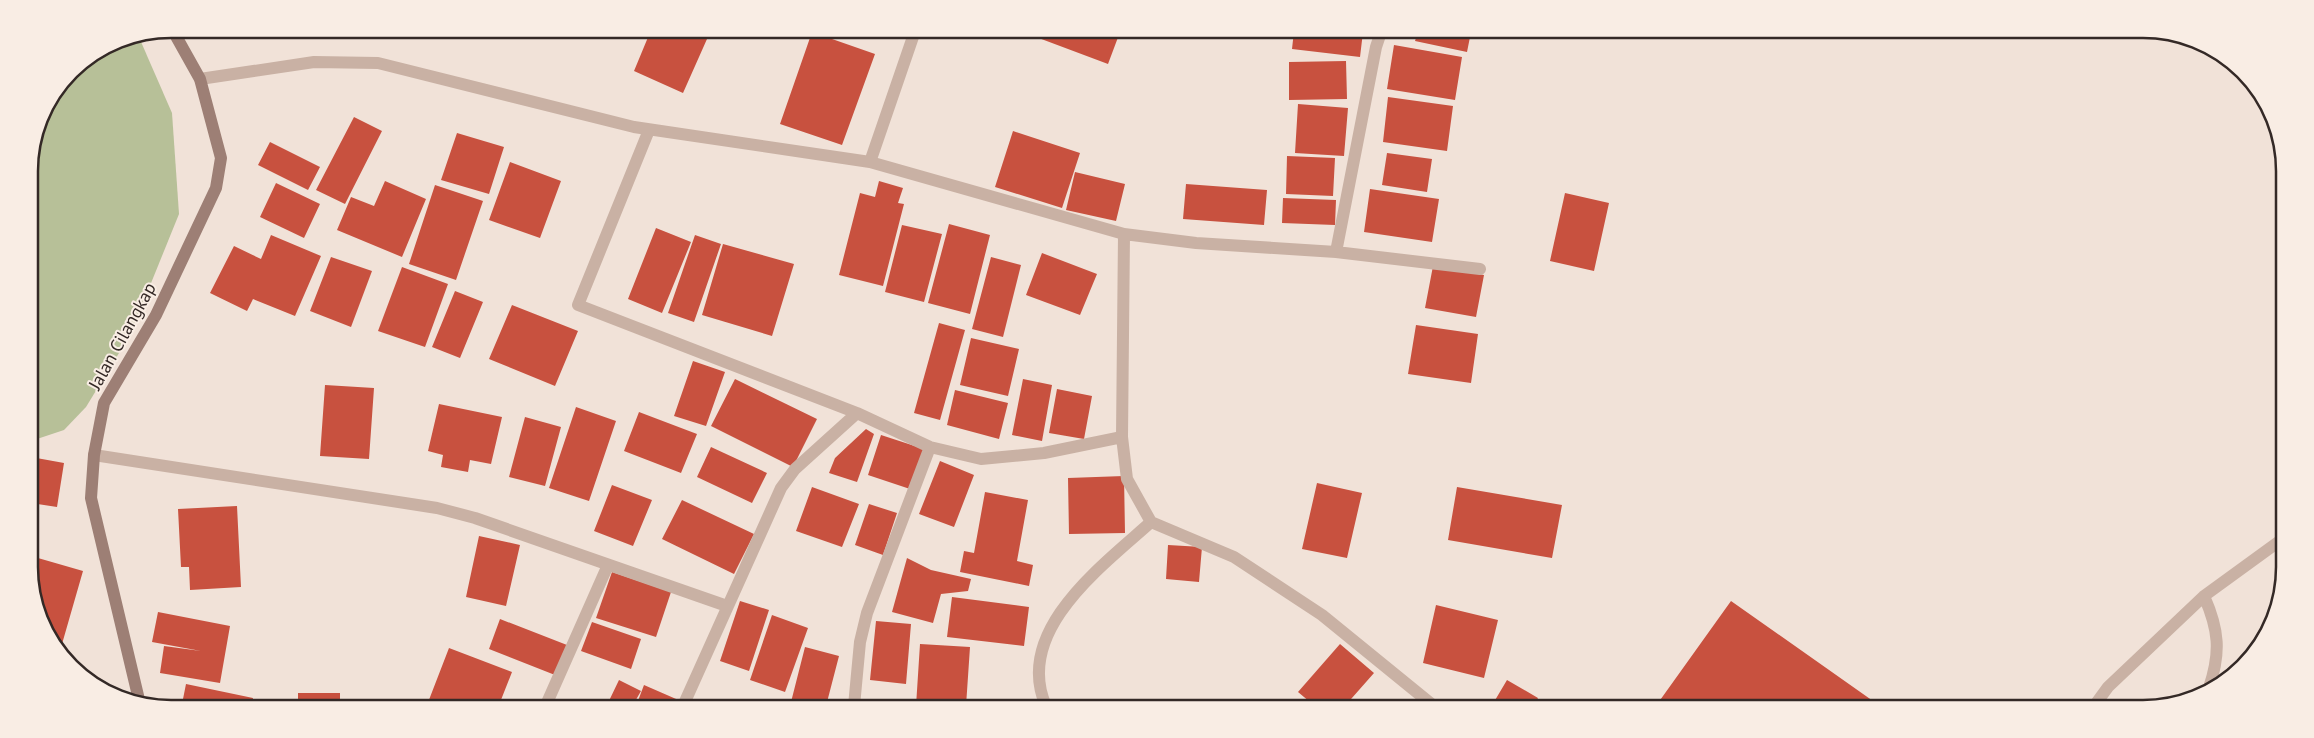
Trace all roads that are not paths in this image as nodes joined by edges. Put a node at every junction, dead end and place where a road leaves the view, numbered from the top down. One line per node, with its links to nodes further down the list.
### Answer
1 (177, 38): 4 (street, Jalan Cilangkap)
2 (913, 38): 6 (street)
3 (1379, 38): 8 (street)
4 (200, 79): 5 (street); 13 (street, Jalan Cilangkap)
5 (649, 130): 6 (street); 10 (street)
6 (870, 162): 7 (street)
7 (1124, 234): 8 (street); 11 (street)
8 (1336, 252): 9 (street)
9 (1480, 269)
10 (857, 413): 12 (street); 18 (street)
11 (1122, 437): 12 (street); 14 (street)
12 (930, 447): 23 (street)
13 (94, 455): 16 (street); 20 (street, Jalan Cilangkap)
14 (1150, 522): 24 (street); 25 (street)
15 (2276, 544): 17 (street)
16 (608, 565): 18 (street); 21 (street)
17 (2204, 596): 19 (street); 26 (street)
18 (727, 606): 22 (street)
19 (2211, 682)
20 (138, 696)
21 (548, 700)
22 (686, 700)
23 (855, 700)
24 (1043, 700)
25 (1426, 700)
26 (2099, 700)

